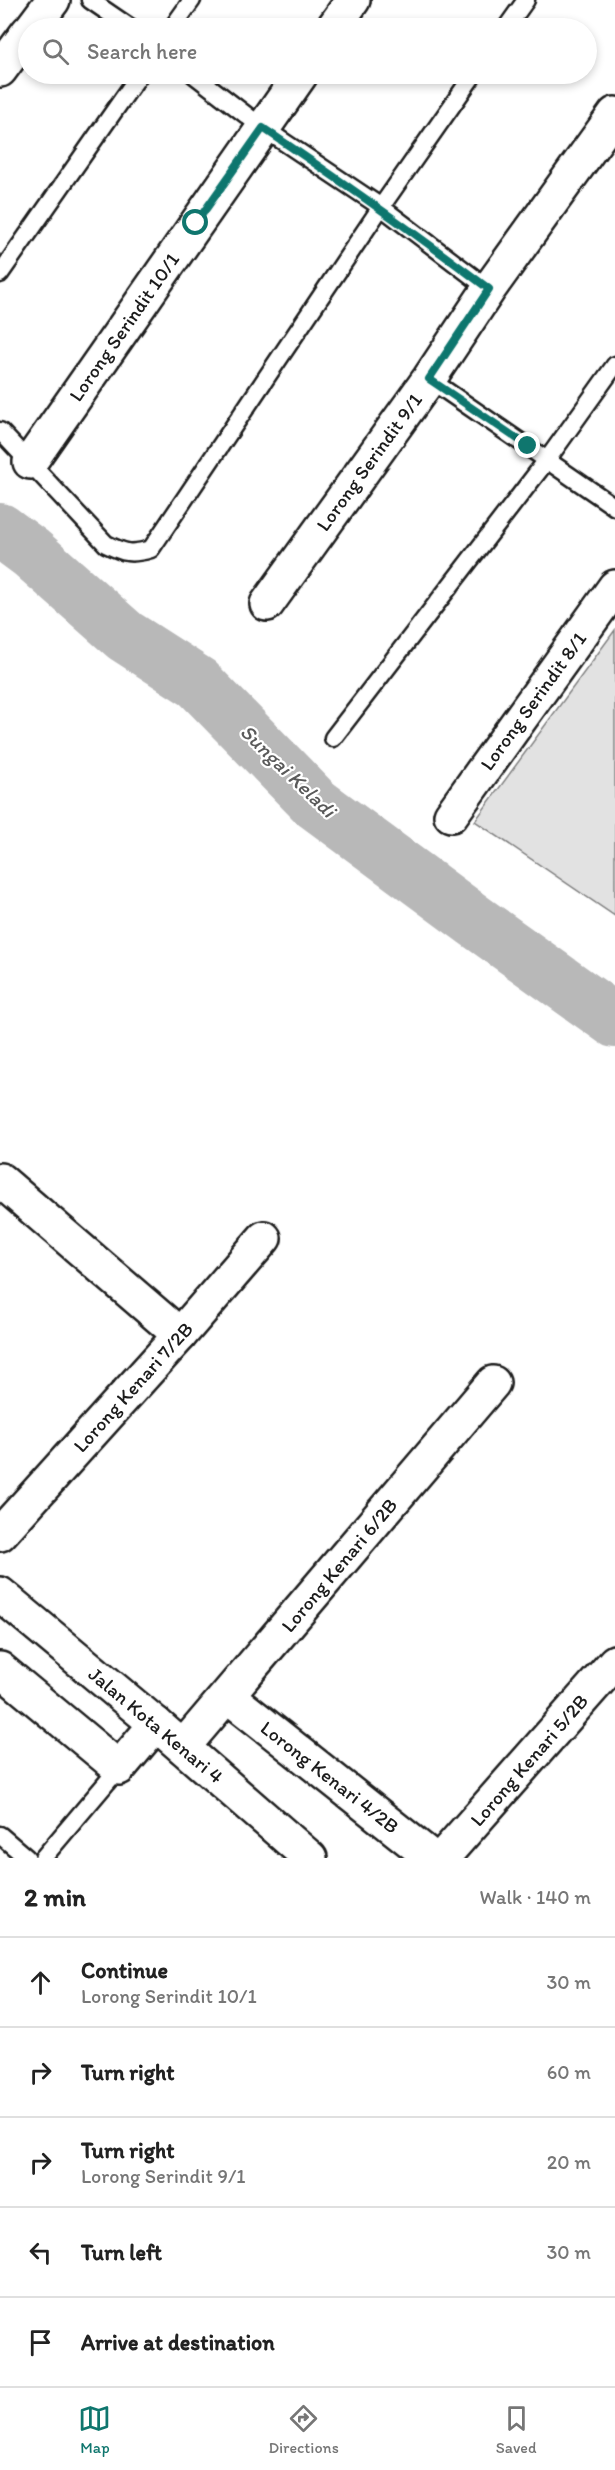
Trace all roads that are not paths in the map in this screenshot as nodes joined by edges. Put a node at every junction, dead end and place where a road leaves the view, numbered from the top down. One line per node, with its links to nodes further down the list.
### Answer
1 (53, 0): 6 (street)
2 (90, 0): 7 (lane)
3 (192, 0): 8 (lane)
4 (353, 0): 9 (street)
5 (526, 0): 10 (lane)
6 (40, 18)
7 (116, 18)
8 (179, 18)
9 (340, 18)
10 (513, 18)
11 (18, 46): 12 (street)
12 (0, 70)
13 (133, 84): 20 (lane)
14 (206, 84): 18 (lane)
15 (294, 84): 18 (street, Lorong Serindit 10/1)
16 (467, 84): 19 (lane)
17 (615, 114): 21 (street, Lorong Serindit 9/1)
18 (263, 128): 19 (lane); 26 (street, Lorong Serindit 10/1)
19 (381, 207): 21 (lane); 26 (lane)
20 (0, 274)
21 (489, 289): 23 (street, Lorong Serindit 9/1)
22 (615, 365): 25 (lane)
23 (429, 379): 25 (lane); 29 (street, Lorong Serindit 9/1)
24 (0, 431): 26 (lane)
25 (547, 460): 27 (lane); 30 (lane)
26 (30, 462)
27 (615, 507)
28 (615, 586): 31 (street, Lorong Serindit 8/1)
29 (267, 604)
30 (333, 738)
31 (451, 815)
32 (0, 1180): 34 (street)
33 (264, 1238): 34 (street, Lorong Kenari 7/2B)
34 (180, 1335): 36 (street, Lorong Kenari 7/2B)
35 (493, 1383): 40 (street, Lorong Kenari 6/2B)
36 (4, 1521)
37 (0, 1594): 41 (street, Jalan Kota Kenari 4)
38 (615, 1662): 49 (street, Lorong Kenari 5/2B)
39 (0, 1669): 43 (street)
40 (228, 1696): 42 (street, Lorong Kenari 6/2B); 48 (street, Lorong Kenari 4/2B)
41 (156, 1724): 42 (street, Jalan Kota Kenari 4); 43 (street)
42 (183, 1747): 47 (street, Jalan Kota Kenari 4)
43 (118, 1768): 46 (lane)
44 (0, 1835): 45 (lane)
45 (27, 1858)
46 (43, 1858)
47 (310, 1858)
48 (432, 1858)
49 (442, 1858)

